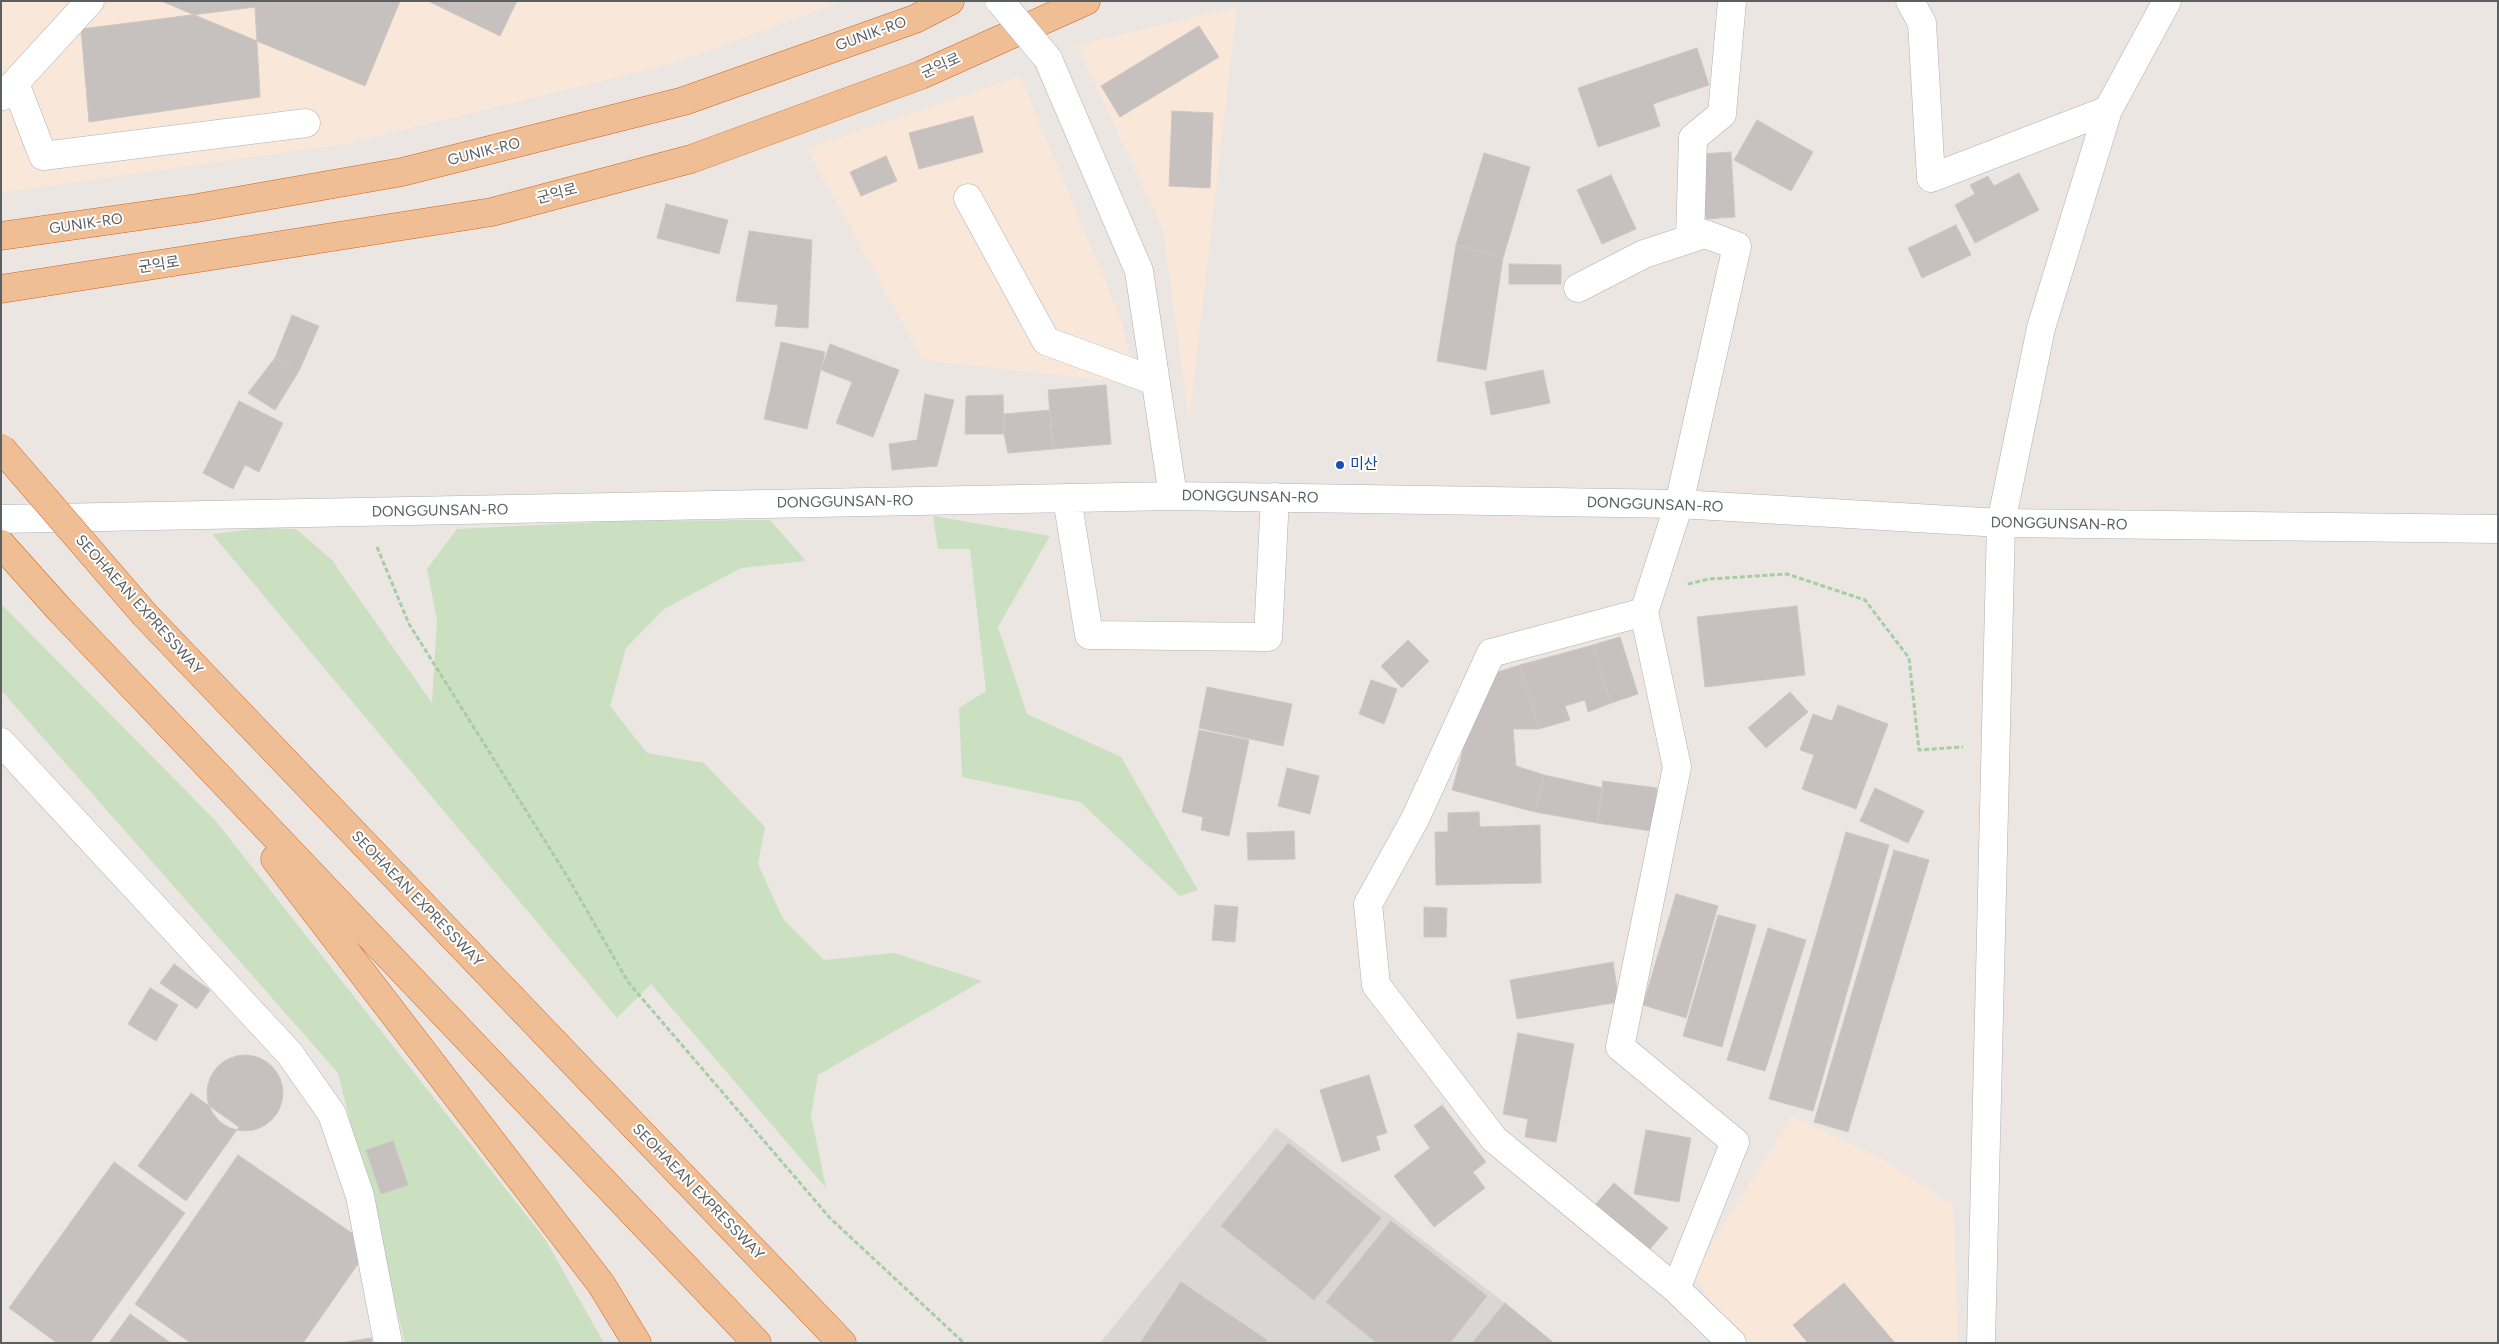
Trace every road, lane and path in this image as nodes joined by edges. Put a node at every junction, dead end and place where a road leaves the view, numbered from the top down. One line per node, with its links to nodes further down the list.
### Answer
1 (90, 1): 8 (street)
2 (950, 1): 12 (highway, GUNIK-RO)
3 (1000, 1): 16 (street, bridge)
4 (1086, 1): 15 (highway, 군익로)
5 (1732, 1): 13 (street)
6 (2167, 1): 9 (street)
7 (1916, 12): 9 (street)
8 (8, 90): 10 (street)
9 (2108, 110): 24 (street)
10 (306, 123)
11 (968, 198): 16 (street)
12 (1, 236)
13 (1690, 238): 14 (street); 21 (street)
14 (1578, 288)
15 (1, 289)
16 (1156, 381): 18 (street)
17 (1, 448): 35 (highway, SEOHAEAN EXPRESSWAY, bridge)
18 (1173, 496): 19 (street, DONGGUNSAN-RO); 20 (street, DONGGUNSAN-RO)
19 (1275, 497): 20 (street); 21 (street, DONGGUNSAN-RO)
20 (1067, 498): 22 (street, DONGGUNSAN-RO)
21 (1680, 504): 24 (street, DONGGUNSAN-RO); 27 (street)
22 (362, 512): 23 (street, DONGGUNSAN-RO); 36 (path)
23 (1, 519)
24 (2001, 523): 25 (street, DONGGUNSAN-RO); 29 (street)
25 (2498, 529)
26 (1, 544): 30 (highway)
27 (1648, 603): 29 (path); 31 (street); 31 (street)
28 (1, 742): 32 (street)
29 (1996, 744): 38 (street)
30 (188, 745): 33 (highway); 34 (highway)
31 (1676, 1289): 37 (street)
32 (388, 1343)
33 (637, 1343)
34 (757, 1343)
35 (842, 1343)
36 (964, 1343)
37 (1732, 1343)
38 (1981, 1343)

